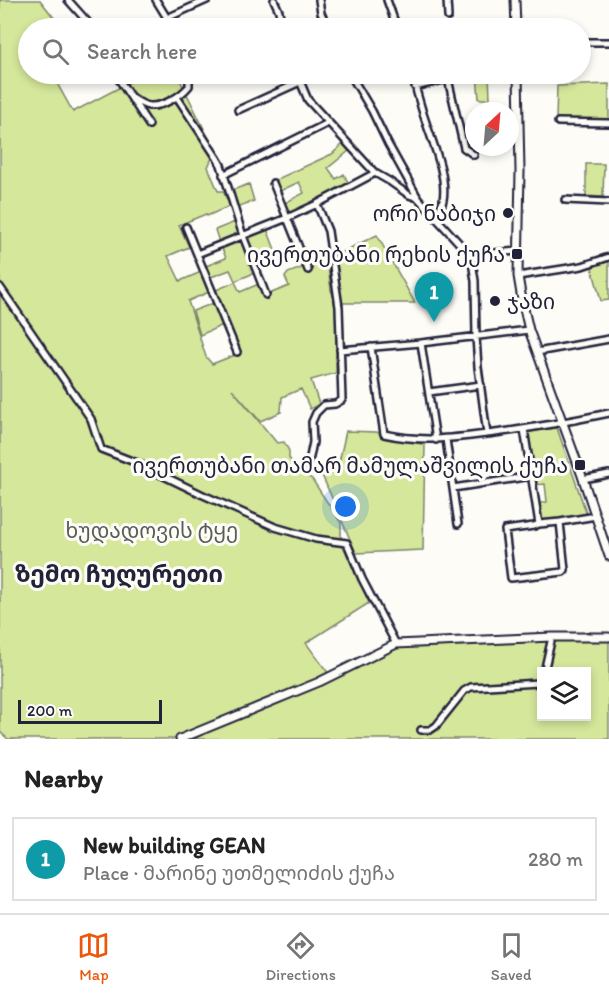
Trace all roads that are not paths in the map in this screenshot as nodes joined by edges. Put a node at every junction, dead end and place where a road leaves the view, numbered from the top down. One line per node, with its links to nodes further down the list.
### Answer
1 (68, 0): 10 (street)
2 (156, 0): 11 (street)
3 (207, 0): 11 (street)
4 (274, 0): 12 (street)
5 (319, 0): 13 (street)
6 (387, 0): 14 (street)
7 (447, 0): 9 (street)
8 (515, 0): 15 (main road)
9 (448, 16)
10 (84, 18)
11 (167, 18)
12 (280, 18)
13 (323, 18)
14 (393, 18)
15 (516, 18)
16 (591, 42): 17 (street)
17 (609, 42)
18 (122, 84): 28 (street)
19 (189, 84): 29 (street)
20 (296, 84): 30 (street)
21 (301, 84): 32 (street)
22 (357, 84): 39 (street)
23 (415, 84): 27 (street)
24 (428, 84): 27 (street)
25 (449, 84): 35 (street)
26 (518, 84): 47 (main road)
27 (416, 87): 43 (street)
28 (131, 97): 29 (street); 34 (street)
29 (177, 97): 37 (street)
30 (238, 110)
31 (558, 122): 33 (street)
32 (328, 123): 36 (street); 37 (street)
33 (609, 123)
34 (149, 125)
35 (465, 149)
36 (375, 173): 39 (street); 42 (street)
37 (223, 175): 46 (street)
38 (273, 183): 44 (street)
39 (418, 198): 43 (street)
40 (565, 201): 41 (street)
41 (609, 202)
42 (317, 204): 44 (street); 60 (street)
43 (435, 217): 49 (street)
44 (287, 218): 46 (street); 51 (street)
45 (186, 227): 48 (street)
46 (243, 236): 48 (street); 54 (street)
47 (518, 251): 49 (street); 52 (main road)
48 (197, 254): 61 (street)
49 (471, 255): 56 (street)
50 (609, 257): 52 (street)
51 (308, 270)
52 (518, 276): 55 (main road)
53 (0, 287): 84 (street)
54 (266, 295)
55 (529, 330): 56 (street); 62 (main road)
56 (476, 337): 58 (street); 63 (street)
57 (609, 339): 62 (street)
58 (422, 343): 59 (street); 64 (street)
59 (371, 347): 60 (street); 70 (street)
60 (340, 350): 71 (street)
61 (237, 352)
62 (537, 352): 66 (main road)
63 (481, 385): 64 (street); 68 (street)
64 (429, 392): 70 (street)
65 (609, 413): 66 (street)
66 (562, 423): 67 (street); 74 (main road)
67 (524, 429): 68 (street); 73 (street)
68 (487, 434): 69 (street)
69 (446, 439): 70 (street); 75 (street)
70 (436, 440)
71 (306, 465)
72 (609, 474): 74 (street)
73 (532, 476): 75 (street); 79 (street)
74 (583, 479): 76 (main road)
75 (453, 488): 78 (street)
76 (596, 516): 77 (street); 80 (main road)
77 (560, 522): 79 (street); 79 (street)
78 (458, 524)
79 (539, 524)
80 (607, 543): 81 (main road)
81 (609, 556)
82 (552, 637): 83 (main road); 84 (main road); 85 (street)
83 (609, 637)
84 (396, 644): 88 (main road)
85 (545, 667)
86 (537, 684): 87 (street)
87 (421, 730)
88 (180, 739)

